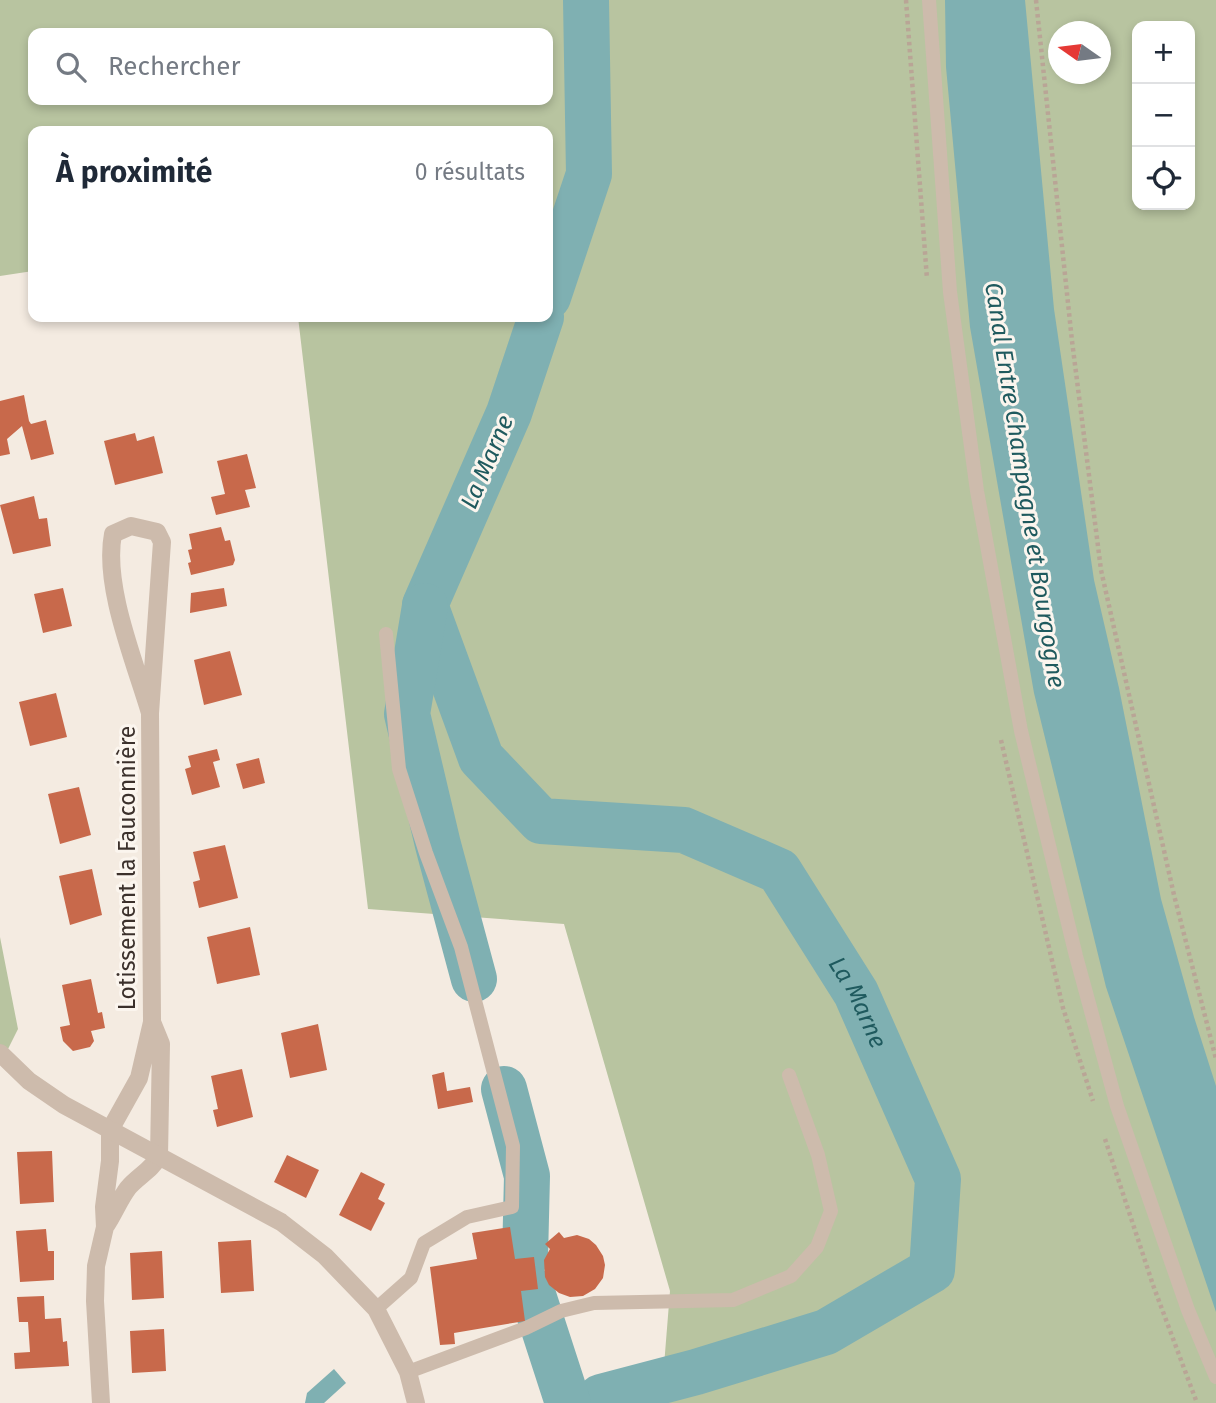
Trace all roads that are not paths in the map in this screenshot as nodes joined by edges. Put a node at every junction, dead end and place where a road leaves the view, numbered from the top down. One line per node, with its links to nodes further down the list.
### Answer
1 (929, 0): 12 (lane)
2 (386, 634): 10 (lane)
3 (150, 713): 3 (street, Lotissement la Fauconnière); 4 (street, Lotissement la Fauconnière)
4 (152, 1022): 7 (street); 8 (street)
5 (0, 1053): 7 (street)
6 (789, 1075): 11 (lane)
7 (110, 1130): 8 (street); 9 (street)
8 (159, 1156): 9 (street); 10 (street)
9 (105, 1227): 13 (street)
10 (376, 1309): 11 (street)
11 (408, 1372): 14 (street)
12 (1216, 1377)
13 (101, 1403)
14 (416, 1403)

